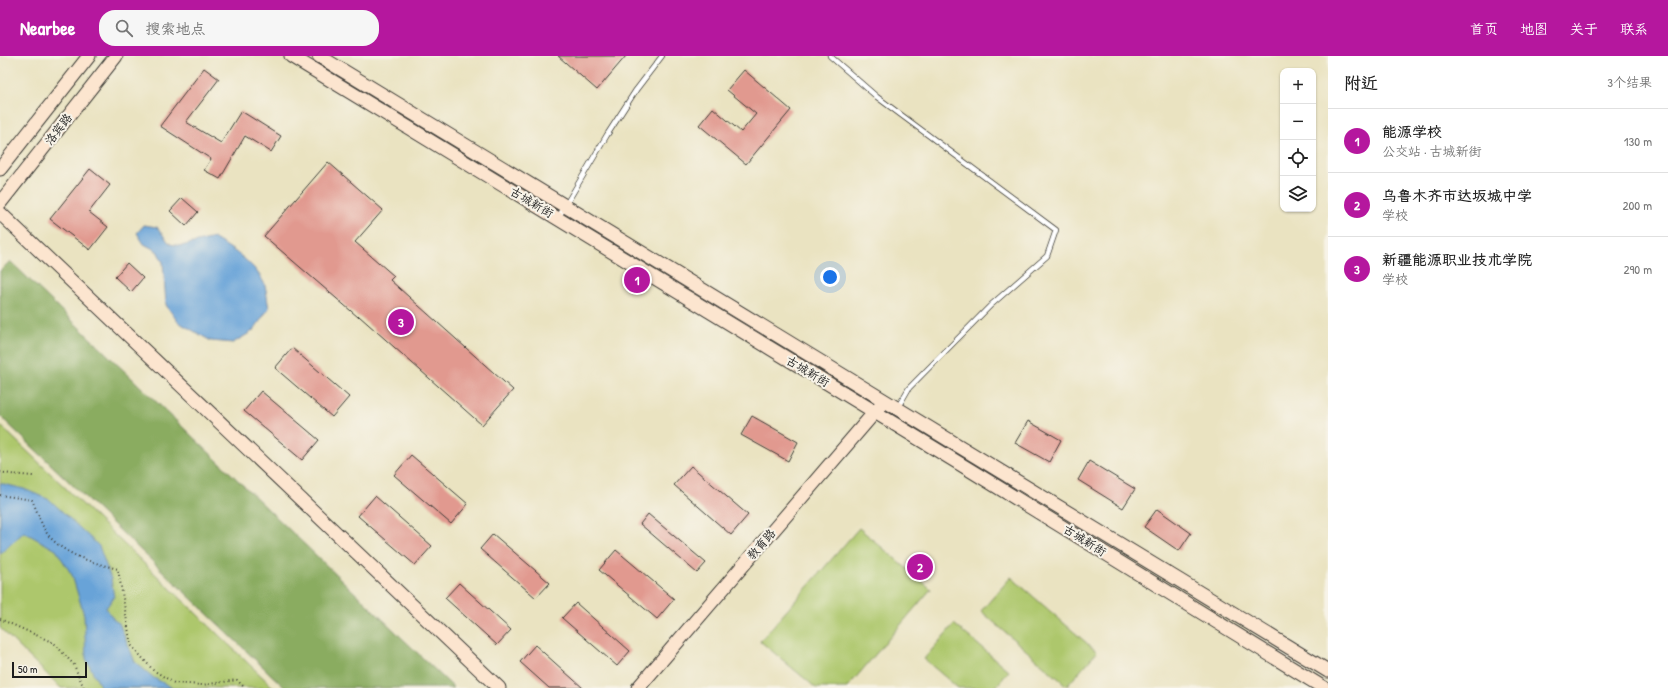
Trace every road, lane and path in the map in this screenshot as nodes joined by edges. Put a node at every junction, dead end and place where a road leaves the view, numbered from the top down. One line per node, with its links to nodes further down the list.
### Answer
1 (89, 56): 7 (main road, 洛宾路)
2 (116, 56): 8 (main road, 洛宾路)
3 (291, 56): 11 (main road, 古城新街)
4 (319, 56): 9 (main road, 古城新街)
5 (662, 56): 9 (lane)
6 (830, 56): 13 (lane)
7 (0, 169)
8 (0, 203)
9 (565, 206): 11 (lane); 12 (main road, 古城新街)
10 (0, 214): 22 (main road)
11 (558, 218): 14 (main road, 古城新街)
12 (884, 400): 13 (main road, 古城新街); 14 (main road, 教育路)
13 (897, 408): 19 (main road, 古城新街)
14 (875, 412): 23 (main road, 教育路); 24 (main road, 古城新街)
15 (0, 472): 16 (path)
16 (32, 476)
17 (0, 496): 21 (path)
18 (0, 619): 20 (path)
19 (1328, 671)
20 (84, 688)
21 (245, 688)
22 (499, 688)
23 (638, 688)
24 (1324, 688)

